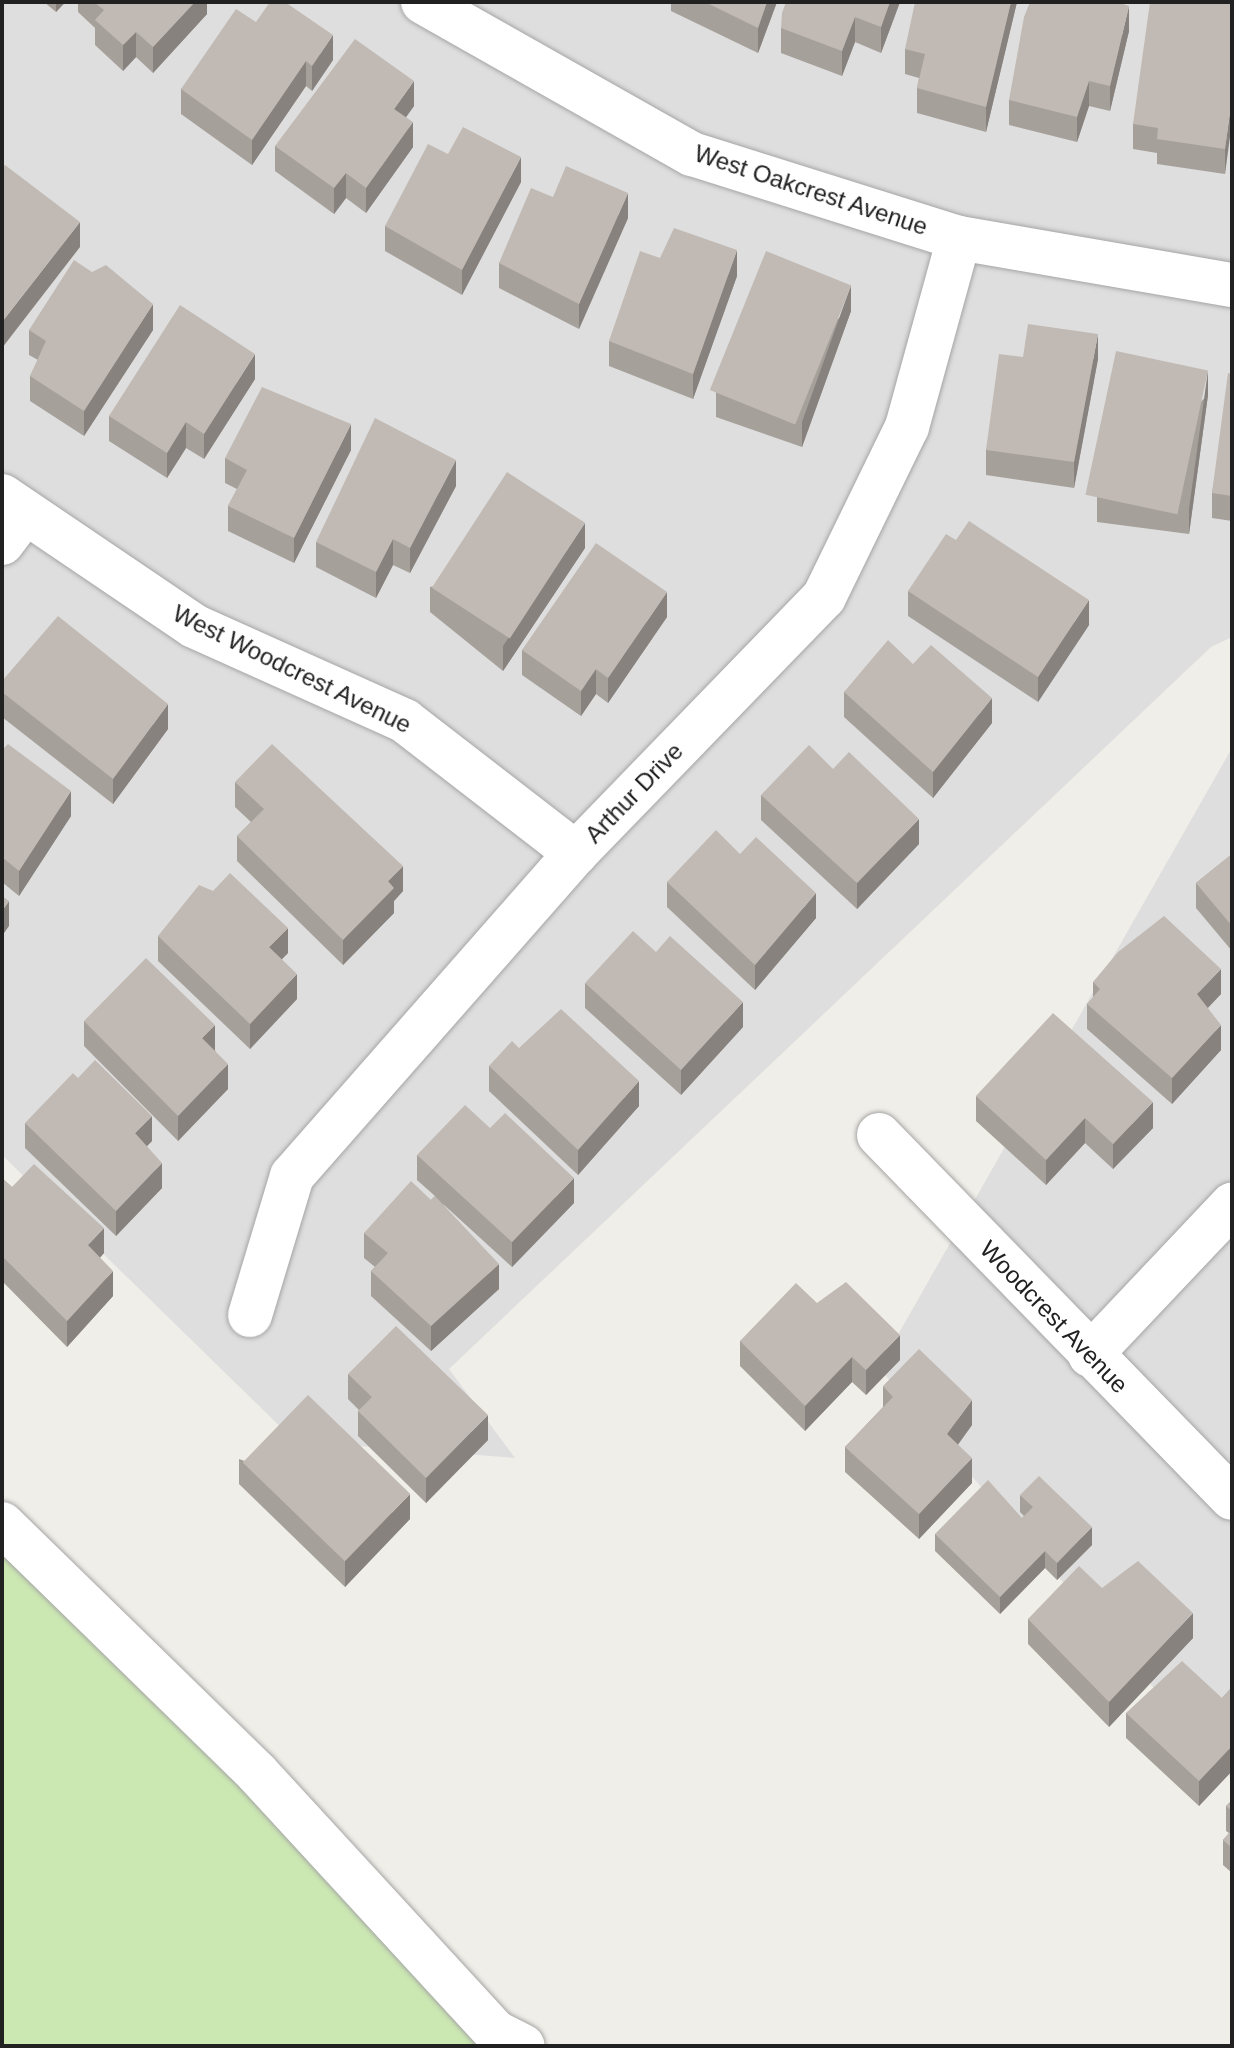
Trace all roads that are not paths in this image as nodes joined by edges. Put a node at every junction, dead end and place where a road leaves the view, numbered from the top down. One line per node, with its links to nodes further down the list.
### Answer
1 (423, 2): 2 (street, West Oakcrest Avenue)
2 (959, 238): 3 (street, West Oakcrest Avenue); 5 (street, Arthur Drive)
3 (1232, 285)
4 (10, 517): 5 (street, West Woodcrest Avenue)
5 (576, 853): 8 (street, Arthur Drive)
6 (879, 1135): 9 (street, Woodcrest Avenue)
7 (1232, 1205): 9 (street)
8 (250, 1315)
9 (1090, 1355): 10 (street, Woodcrest Avenue)
10 (1232, 1498)
11 (2, 1524): 12 (street)
12 (523, 2046)

